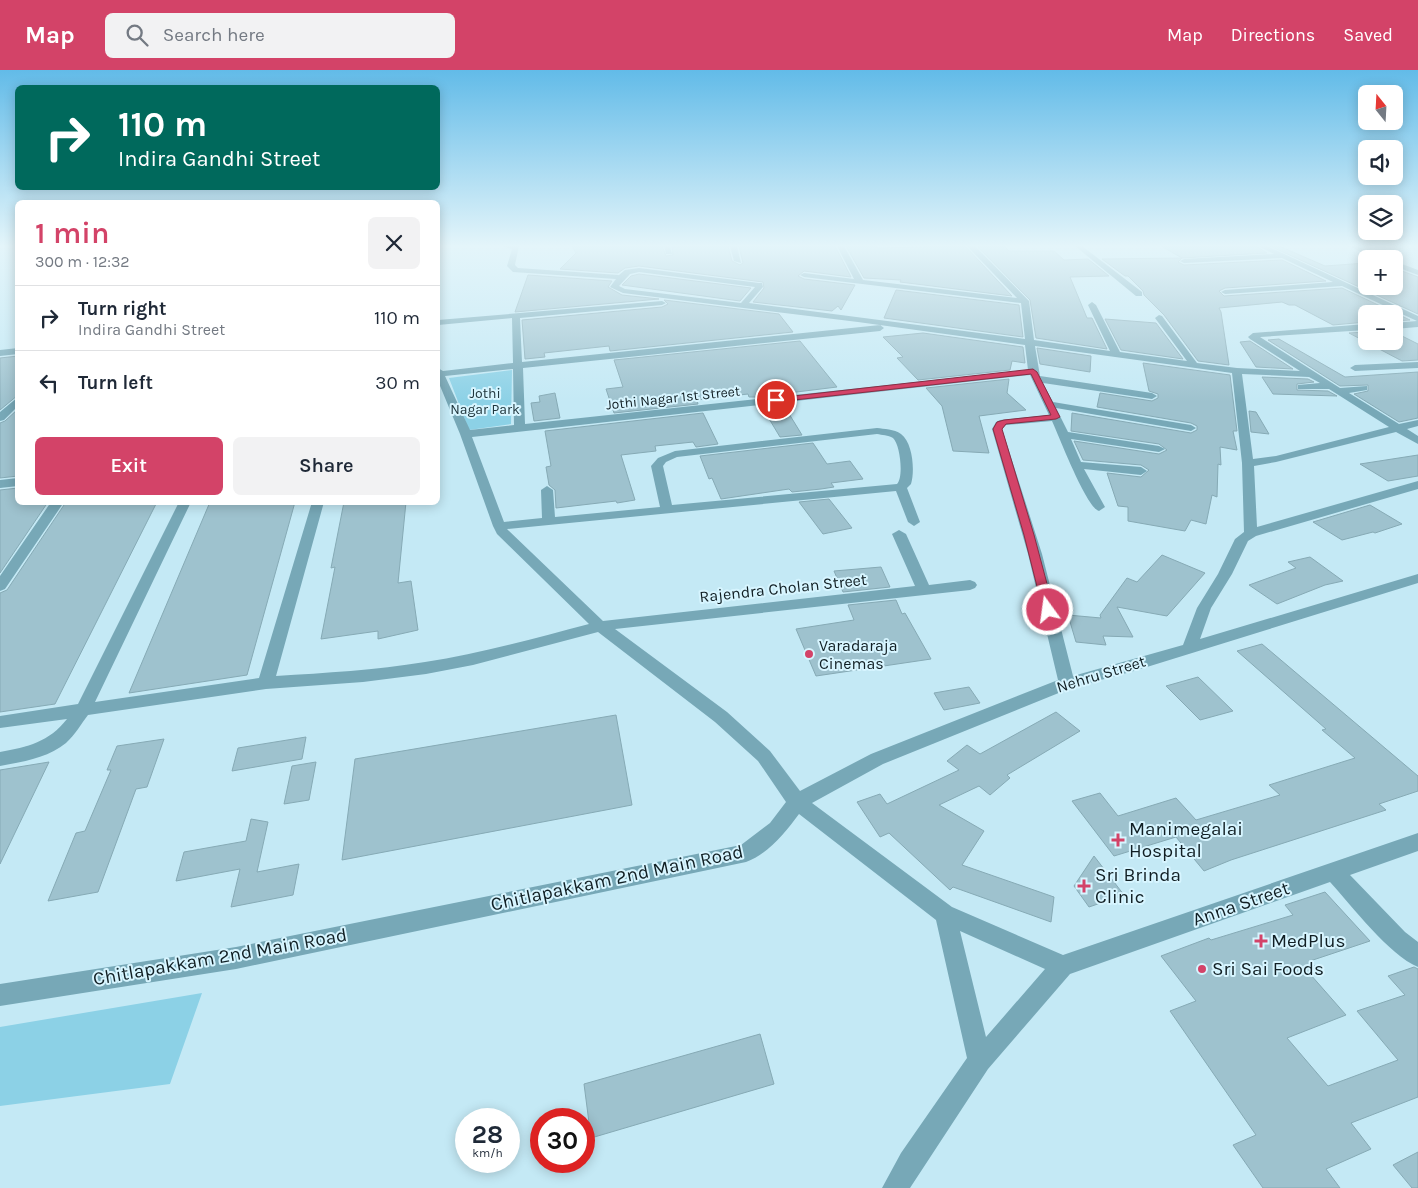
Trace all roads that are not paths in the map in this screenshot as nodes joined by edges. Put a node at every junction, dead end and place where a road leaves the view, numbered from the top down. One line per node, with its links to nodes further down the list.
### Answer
1 (677, 298): 6 (street)
2 (749, 298): 8 (street)
3 (1000, 298): 7 (street)
4 (1022, 298): 7 (street)
5 (1372, 298): 12 (street)
6 (691, 300): 8 (street); 10 (street)
7 (1025, 301): 18 (street)
8 (743, 305): 15 (street)
9 (1092, 305): 21 (street)
10 (516, 315): 13 (street); 23 (street)
11 (1159, 318): 24 (street)
12 (1418, 319)
13 (440, 322)
14 (1418, 324): 16 (street)
15 (903, 325): 18 (street); 23 (street)
16 (1403, 325)
17 (1358, 328): 28 (street)
18 (1030, 343): 21 (street); 29 (street)
19 (15, 351): 20 (street)
20 (0, 353)
21 (1118, 355): 24 (street)
22 (1418, 365): 25 (street)
23 (516, 366): 27 (street); 40 (street)
24 (1195, 366): 26 (street)
25 (1355, 368)
26 (1237, 371): 28 (street); 47 (street)
27 (440, 373)
28 (1311, 374): 33 (street)
29 (1035, 375): 34 (street, Jothi Nagar 1st Street); 36 (street); 40 (street, Jothi Nagar 1st Street)
30 (440, 377): 43 (street)
31 (1302, 387): 33 (street)
32 (1363, 388): 33 (street)
33 (1334, 389): 42 (street)
34 (1152, 396)
35 (15, 403): 38 (street)
36 (1049, 404): 37 (street); 41 (street)
37 (1056, 417): 44 (street); 72 (street)
38 (0, 418)
39 (1418, 423): 42 (street)
40 (520, 428): 43 (street, Jothi Nagar 1st Street)
41 (1191, 428)
42 (1397, 428): 45 (street); 47 (street)
43 (466, 434): 62 (street)
44 (1064, 434): 46 (street); 48 (street)
45 (1418, 441)
46 (1158, 449)
47 (1248, 463): 63 (street)
48 (1077, 465): 49 (street); 58 (street)
49 (1141, 471)
50 (15, 482): 51 (street)
51 (0, 484)
52 (1418, 485): 63 (street)
53 (900, 487): 59 (street); 59 (street); 61 (street)
54 (547, 490): 60 (street)
55 (56, 505): 67 (street)
56 (184, 505): 73 (street)
57 (317, 505): 71 (street)
58 (1099, 507)
59 (667, 511): 60 (street)
60 (549, 522): 62 (street)
61 (914, 522)
62 (499, 526): 69 (street)
63 (1251, 533): 70 (street)
64 (899, 534): 68 (street)
65 (1418, 578): 70 (street, Nehru Street)
66 (970, 585): 68 (street, Rajendra Cholan Street)
67 (0, 586)
68 (924, 590): 69 (street, Rajendra Cholan Street)
69 (600, 626): 71 (street, Rajendra Cholan Street); 76 (street)
70 (1190, 647): 72 (street, Nehru Street)
71 (266, 683): 73 (street, Rajendra Cholan Street)
72 (1067, 683): 76 (street, Nehru Street)
73 (83, 710): 74 (street, Rajendra Cholan Street); 75 (street)
74 (0, 722)
75 (0, 759)
76 (797, 802): 79 (street); 82 (street, Chitlapakkam 2nd Main Road)
77 (1418, 842): 78 (street, Anna Street)
78 (1333, 872): 80 (street); 81 (street, Anna Street)
79 (945, 914): 81 (street); 83 (street)
80 (1418, 956)
81 (1063, 966): 83 (street)
82 (0, 995)
83 (980, 1061): 84 (street)
84 (896, 1188)

